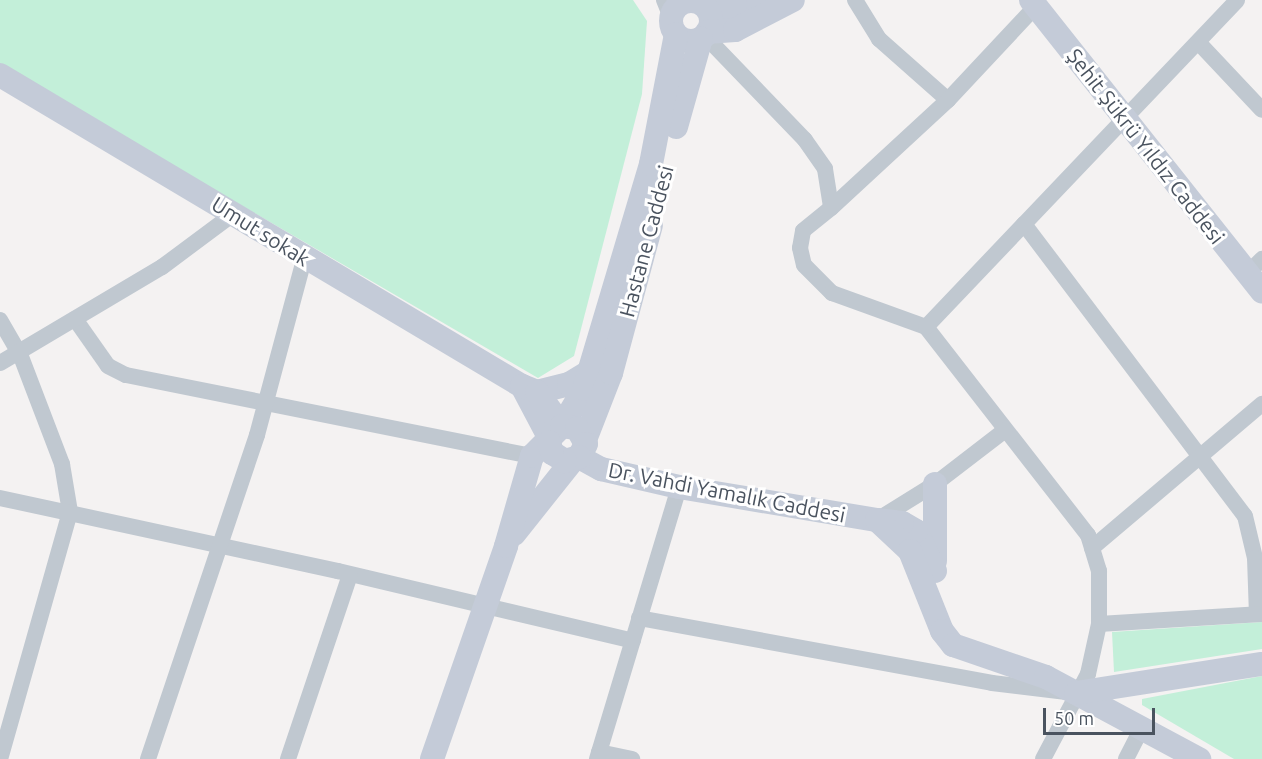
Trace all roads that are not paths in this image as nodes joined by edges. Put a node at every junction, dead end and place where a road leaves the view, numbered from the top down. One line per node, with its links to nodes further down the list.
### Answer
1 (765, 0): 6 (street)
2 (793, 0): 8 (street)
3 (855, 0): 11 (street)
4 (1238, 0): 9 (street)
5 (1034, 3): 11 (street); 13 (street, Şehit Şükrü Yıldız Caddesi)
6 (706, 4): 7 (street); 8 (street, Hastane Caddesi)
7 (675, 9): 8 (street); 24 (street, Hastane Caddesi)
8 (704, 35): 14 (street); 30 (street, Hastane Caddesi)
9 (1198, 42): 12 (street); 13 (street)
10 (2, 79): 15 (street, Umut sokak)
11 (948, 100): 14 (street)
12 (1262, 110)
13 (1123, 120): 16 (street); 18 (street, Şehit Şükrü Yıldız Caddesi)
14 (831, 208): 21 (street)
15 (233, 214): 17 (street, Umut sokak); 19 (street)
16 (1024, 224): 21 (street); 31 (street)
17 (304, 259): 25 (street, Umut sokak); 26 (street)
18 (1257, 274)
19 (75, 319): 22 (street); 26 (street)
20 (0, 320): 22 (street)
21 (926, 327): 28 (street)
22 (20, 354): 23 (street); 35 (street)
23 (0, 363)
24 (591, 371): 25 (street); 29 (street, Hastane Caddesi)
25 (530, 389): 29 (street)
26 (267, 403): 29 (street); 38 (street)
27 (1262, 404): 31 (street)
28 (1005, 430): 32 (street); 39 (street)
29 (548, 441): 30 (street); 30 (street); 37 (street, Hastane Caddesi)
30 (579, 453): 33 (street, Dr. Vahdi Yamalık Caddesi); 37 (street, Hastane Caddesi)
31 (1202, 455): 39 (street); 43 (street)
32 (935, 484): 36 (street); 40 (street, Dr. Vahdi Yamalık Caddesi)
33 (680, 487): 36 (street, Dr. Vahdi Yamalık Caddesi); 44 (street)
34 (0, 498): 35 (street)
35 (70, 512): 38 (street); 52 (street)
36 (877, 520): 40 (street, Dr. Vahdi Yamalık Caddesi); 45 (street, Dr. Vahdi Yamalık Caddesi)
37 (506, 546): 42 (street, Hastane Caddesi)
38 (219, 548): 41 (street); 53 (street)
39 (1092, 549): 46 (street)
40 (935, 571): 45 (street, Dr. Vahdi Yamalık Caddesi)
41 (350, 575): 42 (street); 54 (street)
42 (484, 608): 47 (street); 55 (street, Hastane Caddesi)
43 (1259, 614): 46 (street)
44 (639, 618): 47 (street); 49 (street)
45 (937, 618): 49 (street, Dr. Vahdi Yamalık Caddesi)
46 (1099, 624): 49 (street)
47 (633, 641): 51 (street)
48 (1262, 664): 49 (street)
49 (1076, 693): 50 (street, Dr. Vahdi Yamalık Caddesi); 57 (street)
50 (1142, 728): 58 (street); 59 (street, Dr. Vahdi Yamalık Caddesi)
51 (598, 756): 56 (street)
52 (0, 759)
53 (148, 759)
54 (288, 759)
55 (432, 759)
56 (632, 759)
57 (1043, 759)
58 (1126, 759)
59 (1199, 759)

